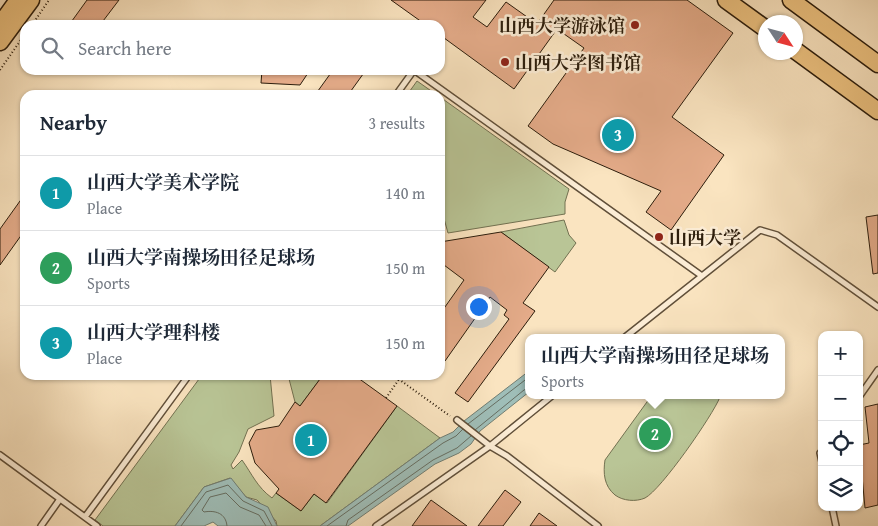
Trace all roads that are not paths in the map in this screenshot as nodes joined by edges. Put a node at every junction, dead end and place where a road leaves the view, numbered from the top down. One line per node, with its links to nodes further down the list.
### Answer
1 (8, 0): 6 (main road)
2 (18, 0): 8 (main road)
3 (31, 0): 9 (main road)
4 (726, 0): 7 (main road)
5 (791, 0): 11 (main road)
6 (0, 12)
7 (758, 23)
8 (0, 25)
9 (0, 42)
10 (803, 56): 17 (main road)
11 (878, 64)
12 (410, 75): 14 (lane)
13 (421, 75): 15 (lane)
14 (400, 90)
15 (442, 90)
16 (445, 92): 18 (lane)
17 (878, 111)
18 (702, 276): 19 (lane); 20 (lane)
19 (878, 307)
20 (629, 334)
21 (878, 370): 23 (lane)
22 (185, 380): 30 (lane)
23 (863, 391)
24 (548, 399): 26 (lane)
25 (457, 420): 26 (lane)
26 (490, 446): 33 (lane); 34 (lane)
27 (0, 455): 28 (lane)
28 (60, 499): 30 (lane); 31 (lane)
29 (833, 511): 35 (lane)
30 (85, 517): 32 (lane)
31 (41, 526)
32 (97, 526)
33 (376, 526)
34 (598, 526)
35 (836, 526)

